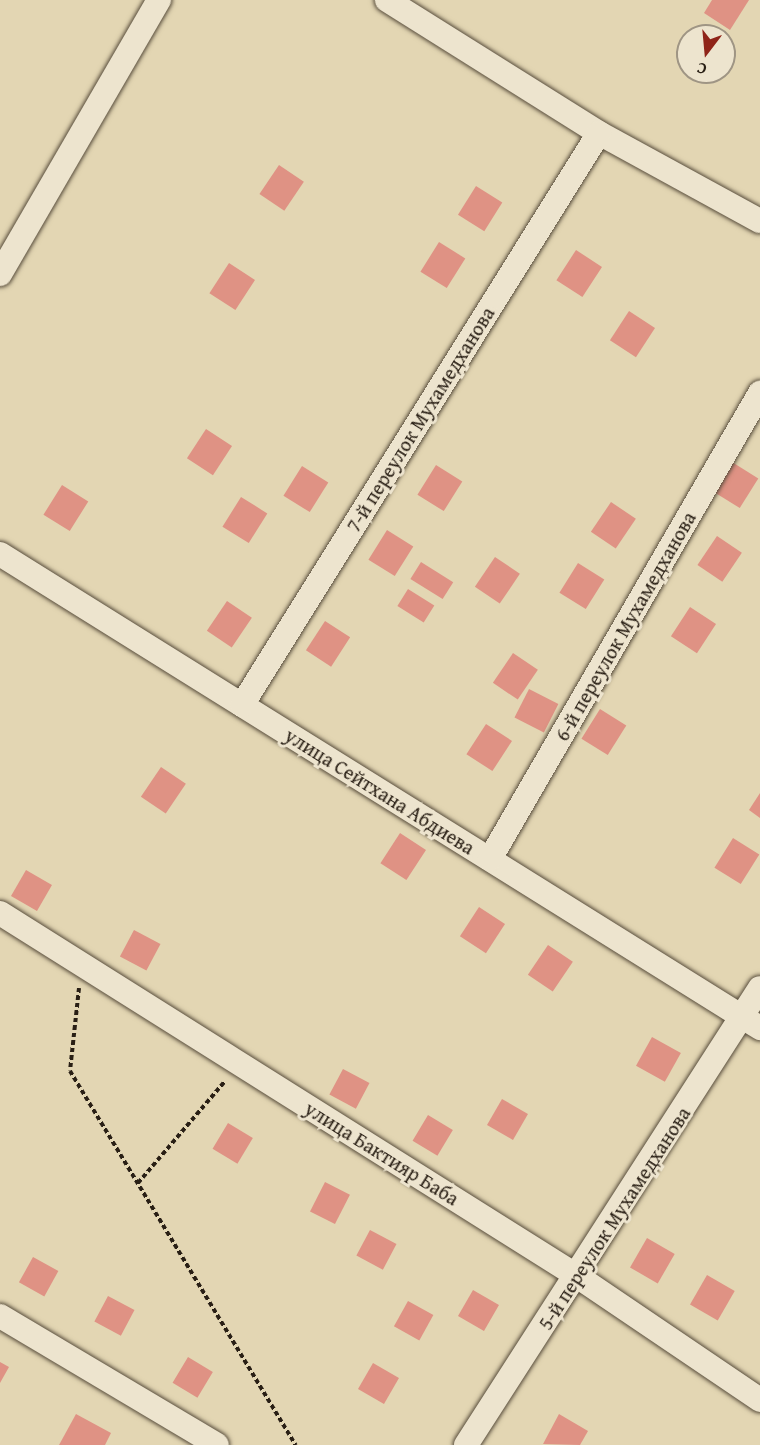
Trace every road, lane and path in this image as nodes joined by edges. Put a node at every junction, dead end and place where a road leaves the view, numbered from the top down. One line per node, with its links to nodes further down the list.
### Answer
1 (159, 0): 5 (street)
2 (387, 0): 3 (street)
3 (599, 133): 4 (street); 8 (street, 7-й переулок Мухамедханова)
4 (760, 221)
5 (0, 274)
6 (760, 393): 9 (street, 6-й переулок Мухамедханова)
7 (0, 554): 8 (street, улица Сейтхана Абдиева)
8 (242, 705): 9 (street, улица Сейтхана Абдиева)
9 (490, 860): 13 (street, улица Сейтхана Абдиева)
10 (0, 913): 11 (street, улица Бактияр Баба)
11 (81, 963): 14 (street, улица Бактияр Баба); 15 (path)
12 (760, 988): 13 (street, 5-й переулок Мухамедханова)
13 (751, 1023): 16 (street, 5-й переулок Мухамедханова)
14 (240, 1063): 15 (path); 16 (street, улица Бактияр Баба)
15 (138, 1183): 20 (path)
16 (577, 1276): 18 (street, улица Бактияр Баба); 21 (street, 5-й переулок Мухамедханова)
17 (0, 1316): 19 (street)
18 (760, 1400)
19 (218, 1445)
20 (296, 1445)
21 (466, 1445)

